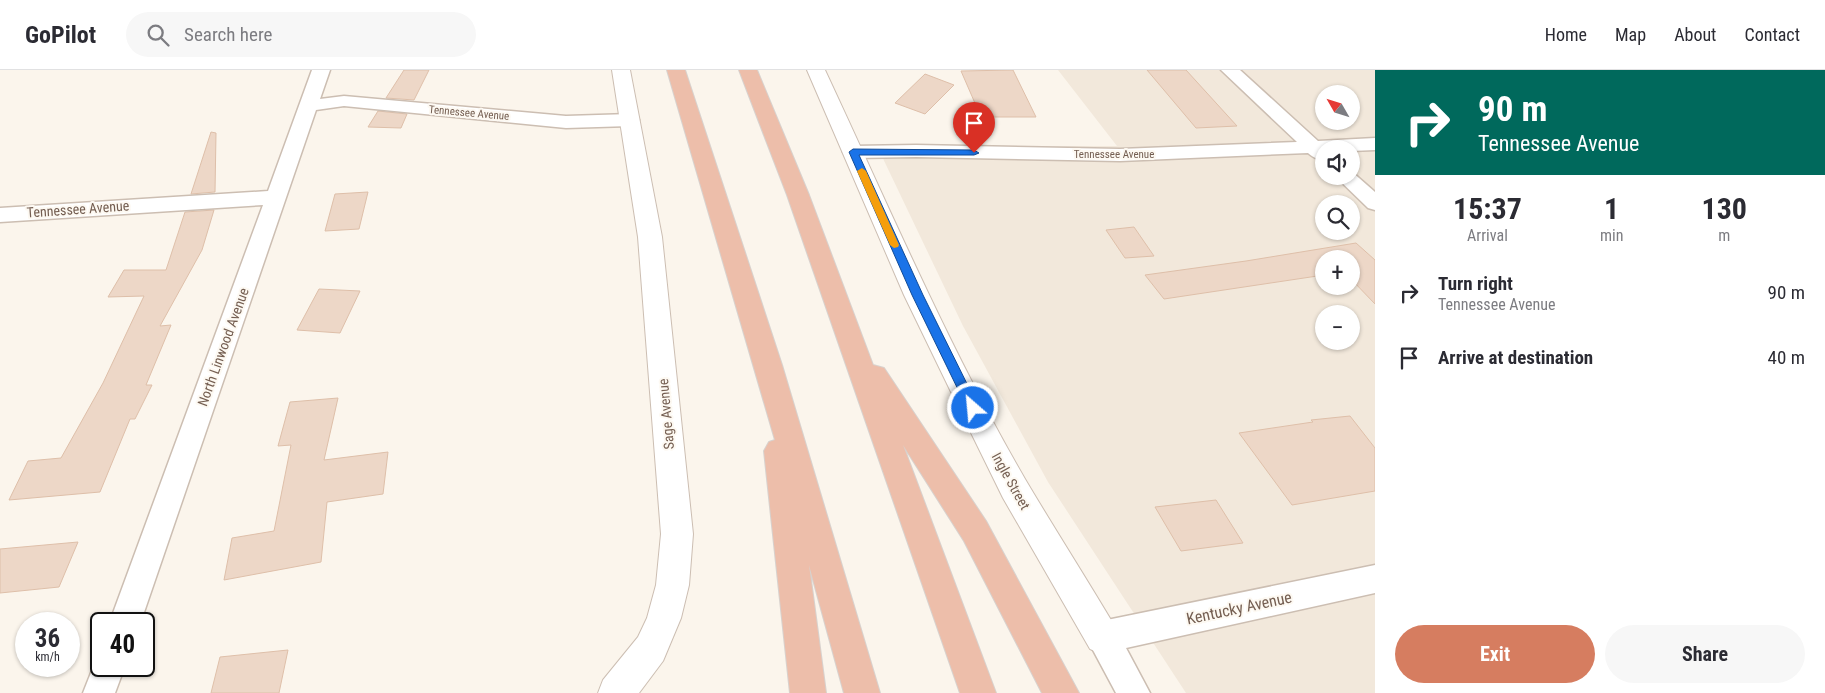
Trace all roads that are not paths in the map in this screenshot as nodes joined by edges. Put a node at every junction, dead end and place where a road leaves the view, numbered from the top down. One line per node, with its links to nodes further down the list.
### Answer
1 (321, 70): 7 (street, North Linwood Avenue)
2 (621, 70): 8 (street, Sage Avenue)
3 (676, 70): 19 (highway)
4 (748, 70): 18 (highway)
5 (816, 70): 12 (street, Ingle Street)
6 (1230, 70): 11 (street)
7 (309, 106): 8 (street, Tennessee Avenue); 15 (street, North Linwood Avenue)
8 (630, 120): 25 (street, Sage Avenue)
9 (1375, 144): 10 (street, Tennessee Avenue)
10 (1360, 146)
11 (1315, 148)
12 (853, 152): 13 (street, Tennessee Avenue); 22 (street, Ingle Street)
13 (1315, 152)
14 (1355, 185): 16 (street)
15 (276, 196): 17 (street, Tennessee Avenue); 21 (street, North Linwood Avenue)
16 (1375, 203)
17 (0, 215)
18 (849, 336): 28 (highway); 29 (highway)
19 (768, 365): 26 (highway); 27 (highway)
20 (1375, 579): 22 (street, Kentucky Avenue)
21 (128, 612)
22 (1102, 637): 30 (street, Ingle Street)
23 (105, 677): 24 (street)
24 (99, 693)
25 (616, 693)
26 (808, 693)
27 (862, 693)
28 (978, 693)
29 (1061, 693)
30 (1134, 693)

